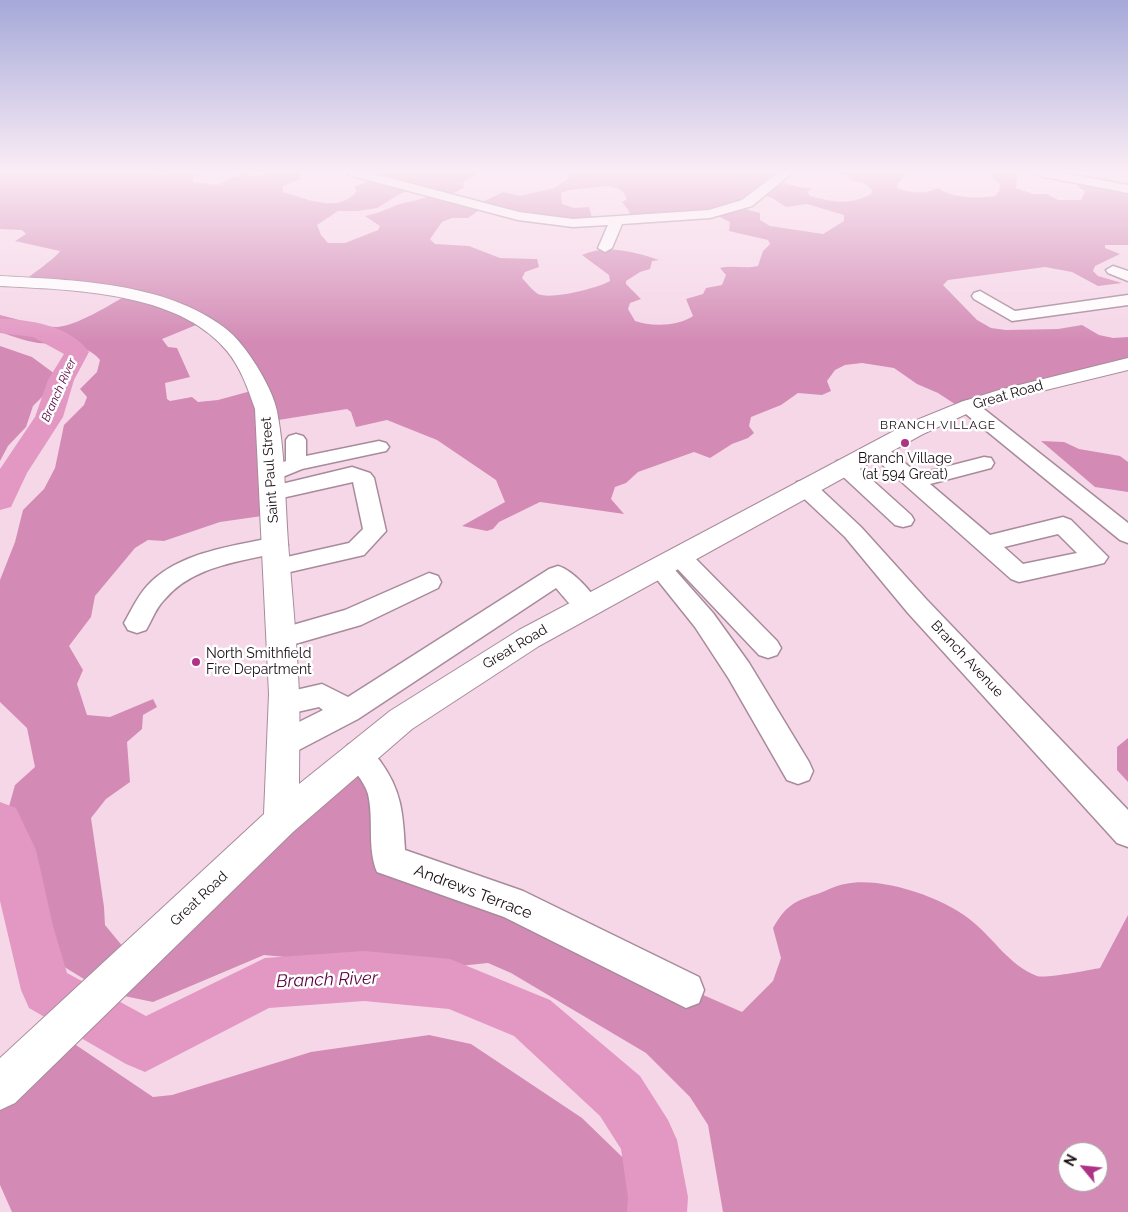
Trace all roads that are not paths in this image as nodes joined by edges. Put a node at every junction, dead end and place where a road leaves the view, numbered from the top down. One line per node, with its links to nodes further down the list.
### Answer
1 (613, 229): 2 (street)
2 (605, 248)
3 (1113, 270): 4 (street)
4 (1128, 276)
5 (0, 281): 17 (main road, Saint Paul Street)
6 (980, 296): 7 (street)
7 (1128, 300)
8 (1128, 364): 9 (main road, Great Road)
9 (968, 406): 12 (main road, Great Road); 20 (street)
10 (296, 440): 14 (street)
11 (379, 447): 14 (street)
12 (876, 449): 15 (main road, Great Road); 16 (street)
13 (984, 463): 16 (street)
14 (296, 464): 17 (street)
15 (844, 466): 18 (main road, Great Road); 19 (street)
16 (914, 482): 21 (street)
17 (272, 484): 22 (main road, Saint Paul Street); 22 (street)
18 (805, 487): 23 (main road, Great Road); 37 (street, Branch Avenue)
19 (904, 520)
20 (1128, 535)
21 (985, 544)
22 (276, 556): 26 (street); 27 (main road, Saint Paul Street)
23 (669, 561): 25 (main road, Great Road); 28 (street); 35 (street)
24 (429, 582): 27 (street)
25 (587, 606): 29 (street); 30 (main road, Great Road)
26 (138, 623)
27 (281, 638): 31 (main road, Saint Paul Street)
28 (768, 648)
29 (441, 651): 30 (street); 32 (street)
30 (464, 678): 34 (main road, Great Road)
31 (284, 703): 32 (street); 33 (main road, Saint Paul Street)
32 (348, 711): 33 (street)
33 (283, 744): 36 (main road, Saint Paul Street)
34 (358, 754): 36 (main road, Great Road); 38 (street, Andrews Terrace)
35 (798, 772)
36 (281, 821): 39 (main road, Great Road)
37 (1128, 832)
38 (686, 990)
39 (8, 1080)

